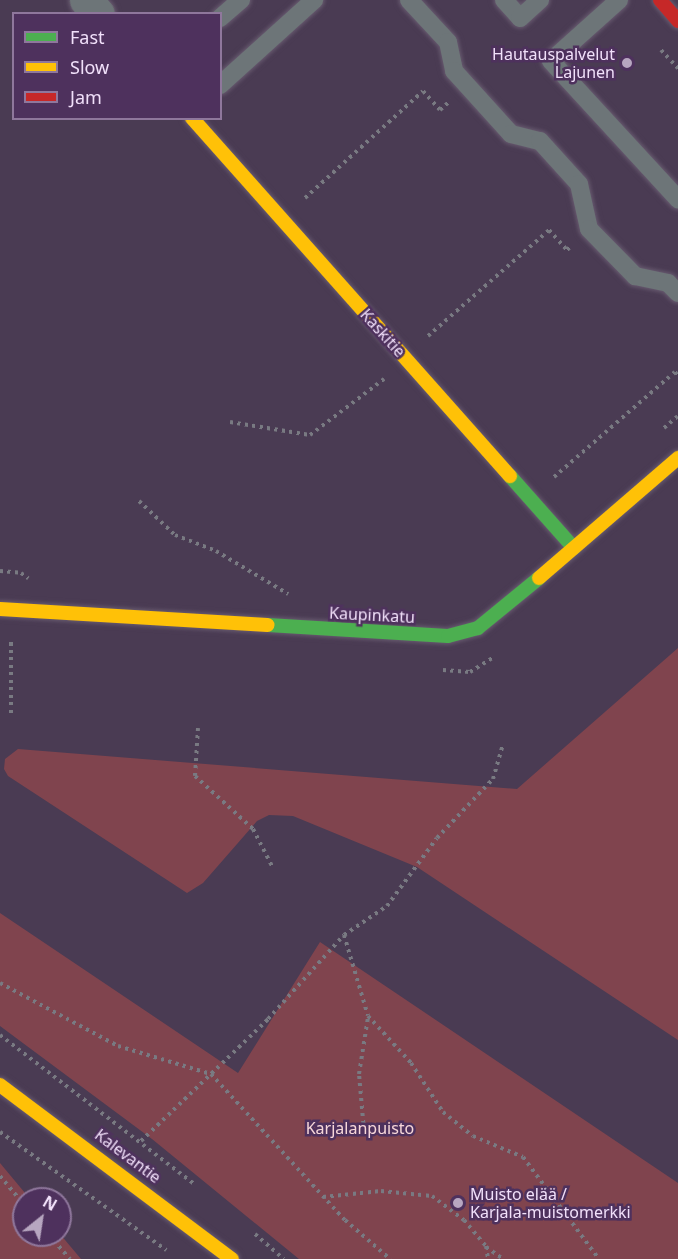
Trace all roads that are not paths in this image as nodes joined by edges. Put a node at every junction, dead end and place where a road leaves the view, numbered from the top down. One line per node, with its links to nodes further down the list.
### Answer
1 (86, 0): 9 (street)
2 (241, 0): 10 (lane)
3 (314, 0): 12 (lane)
4 (409, 0): 15 (lane)
5 (504, 0): 6 (lane)
6 (540, 0)
7 (619, 0): 14 (lane)
8 (660, 0): 11 (street)
9 (96, 12)
10 (222, 16)
11 (678, 21)
12 (222, 83)
13 (194, 120): 17 (street, Kaskitie)
14 (678, 199)
15 (678, 293)
16 (678, 458): 17 (street, Kaupinkatu)
17 (574, 548): 18 (street, Kaupinkatu)
18 (0, 609)
19 (0, 1085): 20 (street, Kalevantie)
20 (232, 1259)

